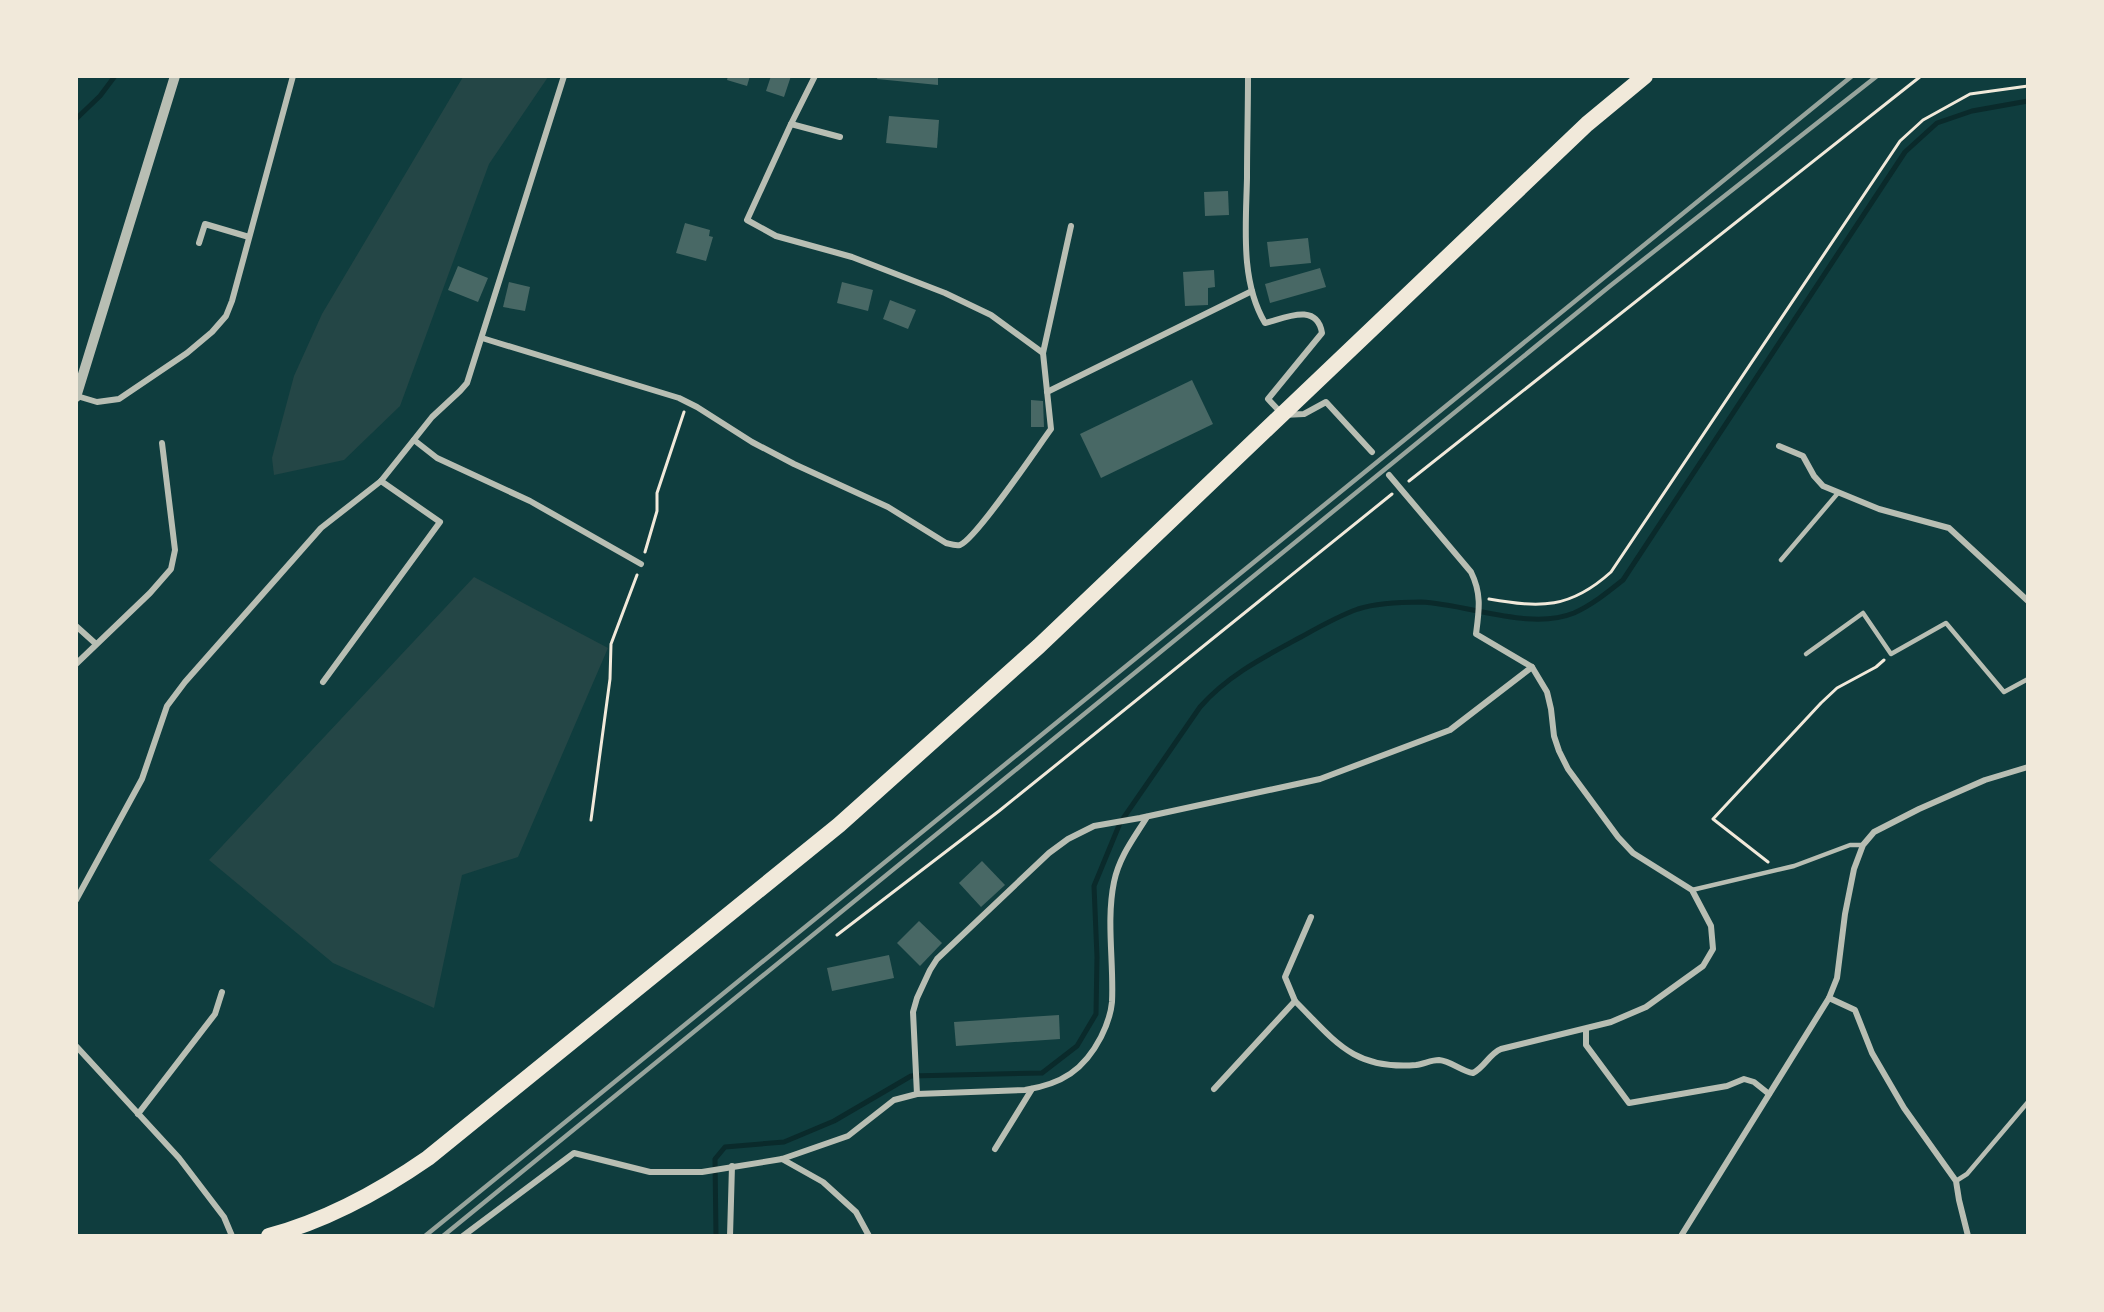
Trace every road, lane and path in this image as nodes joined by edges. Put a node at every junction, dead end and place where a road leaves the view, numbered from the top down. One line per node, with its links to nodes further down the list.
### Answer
1 (175, 76): 18 (street)
2 (293, 76): 12 (street)
3 (564, 76): 15 (street)
4 (815, 76): 9 (street)
5 (1248, 76): 14 (street)
6 (1645, 76): 20 (highway)
7 (1921, 76): 27 (path)
8 (2028, 86): 31 (path)
9 (791, 124): 10 (street); 16 (street)
10 (840, 137)
11 (1071, 226): 16 (street)
12 (249, 237): 13 (street); 18 (street)
13 (199, 243)
14 (1252, 291): 17 (street); 20 (street)
15 (482, 338): 19 (street); 21 (street)
16 (1043, 353): 17 (street)
17 (1047, 392): 19 (street)
18 (77, 397)
19 (687, 402): 30 (path)
20 (1283, 415): 24 (street); 66 (highway)
21 (414, 440): 26 (street); 30 (street)
22 (162, 443): 34 (street)
23 (1779, 446): 28 (street)
24 (1372, 452)
25 (1389, 475): 27 (street)
26 (381, 481): 40 (street); 47 (street)
27 (1400, 488): 31 (street); 49 (path)
28 (1838, 493): 29 (lane); 32 (street)
29 (1781, 560)
30 (641, 564): 43 (path)
31 (1479, 597): 38 (street)
32 (2028, 601)
33 (76, 626): 34 (street)
34 (96, 644): 37 (street)
35 (1806, 654): 36 (lane)
36 (1891, 654): 39 (lane); 45 (path)
37 (76, 664)
38 (1532, 668): 42 (street); 46 (street)
39 (2028, 679)
40 (323, 682)
41 (2028, 767): 44 (street)
42 (1144, 818): 55 (street); 57 (street)
43 (591, 819)
44 (1863, 845): 45 (lane); 51 (street)
45 (1773, 871): 46 (lane)
46 (1692, 890): 53 (street)
47 (76, 900)
48 (1311, 917): 52 (street)
49 (837, 934)
50 (222, 992): 60 (street)
51 (1829, 998): 58 (street); 64 (street)
52 (1295, 1001): 53 (street); 56 (street)
53 (1586, 1029): 58 (street)
54 (76, 1046): 60 (street)
55 (1032, 1089): 57 (street); 61 (street)
56 (1214, 1089)
57 (917, 1091): 62 (street)
58 (1769, 1094): 70 (street)
59 (2028, 1102): 64 (lane)
60 (138, 1114): 65 (street)
61 (995, 1149)
62 (782, 1159): 63 (street); 69 (street)
63 (729, 1167): 67 (street); 68 (street)
64 (1956, 1181): 71 (street)
65 (232, 1236)
66 (269, 1236)
67 (463, 1236)
68 (730, 1236)
69 (869, 1236)
70 (1681, 1236)
71 (1968, 1236)

